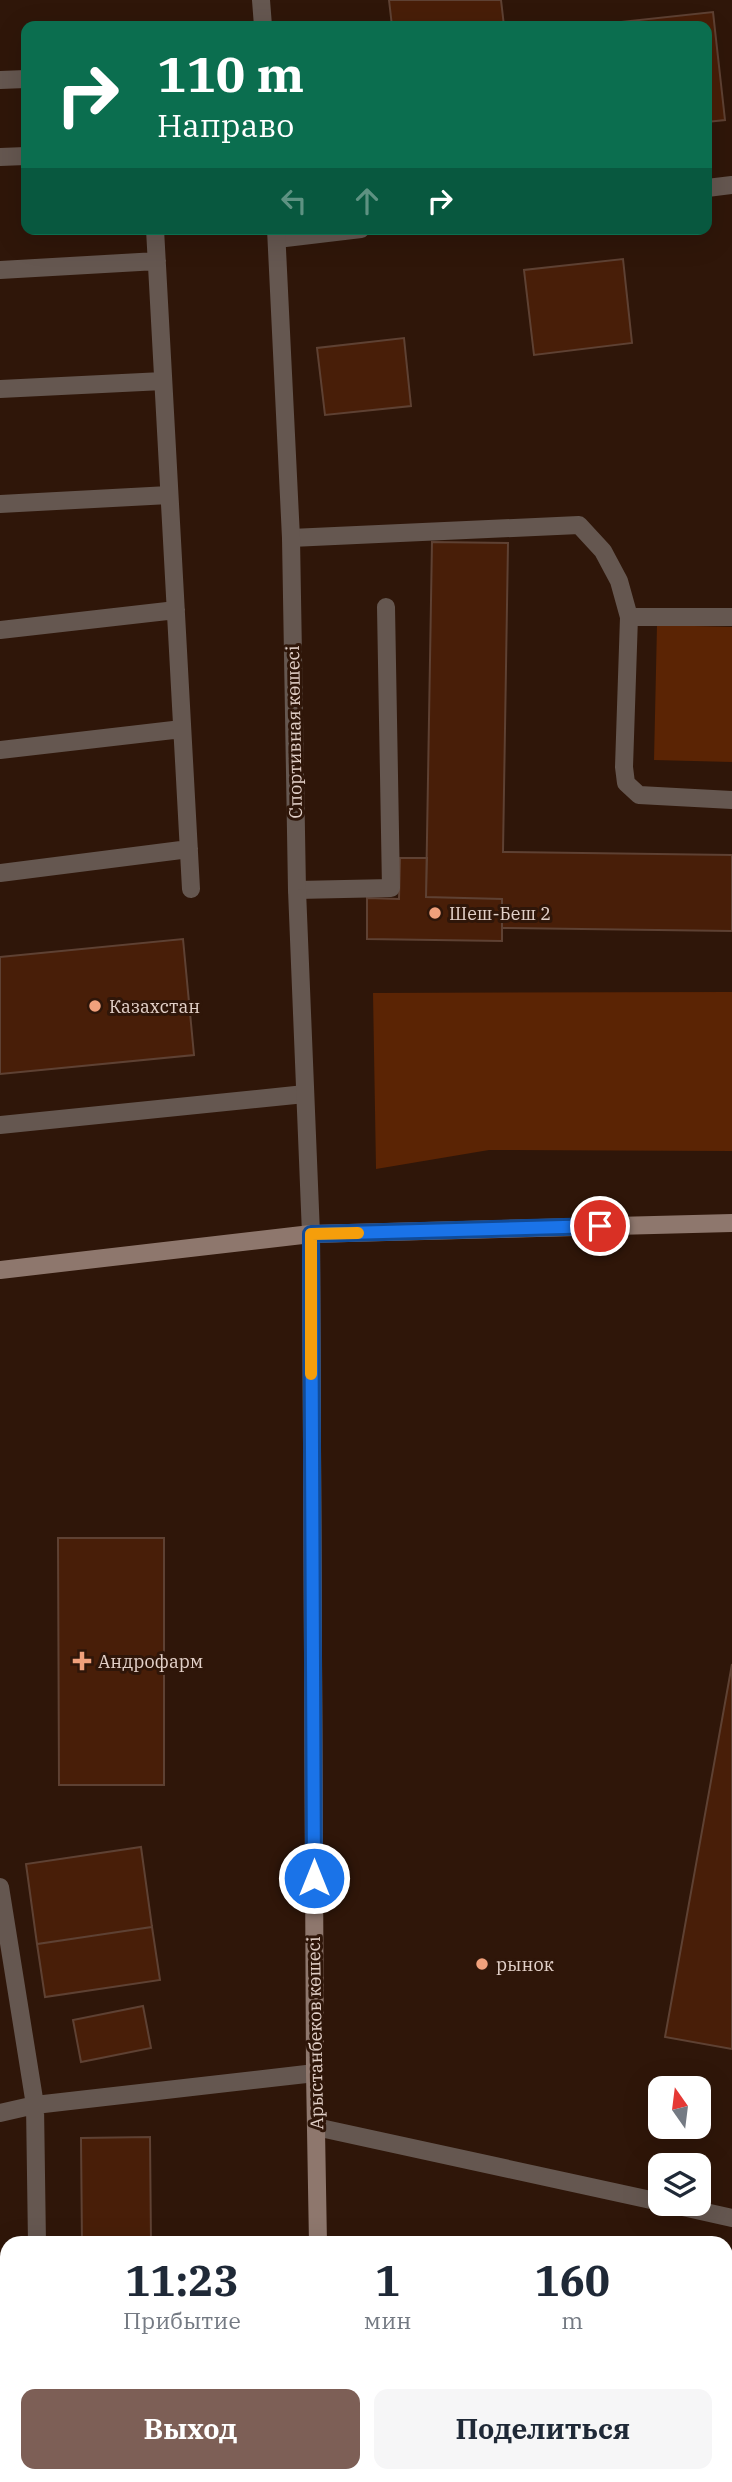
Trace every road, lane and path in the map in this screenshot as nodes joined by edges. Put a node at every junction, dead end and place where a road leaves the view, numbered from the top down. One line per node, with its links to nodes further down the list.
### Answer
1 (261, 0): 2 (street)
2 (262, 21)
3 (21, 79): 4 (street)
4 (0, 80)
5 (21, 156): 6 (street)
6 (0, 157)
7 (732, 185): 8 (street)
8 (712, 187)
9 (155, 235): 11 (street)
10 (276, 235): 17 (street, Спортивная көшесі)
11 (157, 261): 12 (street); 13 (street)
12 (0, 270)
13 (163, 381): 14 (street); 15 (street)
14 (0, 389)
15 (169, 495): 16 (street); 19 (street)
16 (0, 504)
17 (291, 538): 20 (street); 29 (street, Спортивная көшесі)
18 (386, 607): 29 (street)
19 (176, 610): 22 (street); 23 (street)
20 (629, 617): 21 (street); 25 (street)
21 (732, 617)
22 (0, 630)
23 (182, 729): 24 (street); 26 (street)
24 (0, 750)
25 (732, 800)
26 (188, 849): 27 (street); 28 (street)
27 (0, 873)
28 (191, 889)
29 (297, 890): 30 (street, Спортивная көшесі)
30 (305, 1094): 31 (street); 33 (street, Спортивная көшесі)
31 (0, 1125)
32 (732, 1223): 33 (street)
33 (311, 1234): 34 (street); 36 (street, Арыстанбеков көшесі)
34 (0, 1270)
35 (0, 1887): 37 (street)
36 (315, 2073): 37 (street); 39 (street, Арыстанбеков көшесі)
37 (35, 2105): 38 (street); 43 (street)
38 (0, 2113)
39 (316, 2127): 40 (street); 44 (street, Арыстанбеков көшесі)
40 (648, 2200)
41 (711, 2214): 42 (street)
42 (732, 2218)
43 (37, 2236)
44 (318, 2236)

